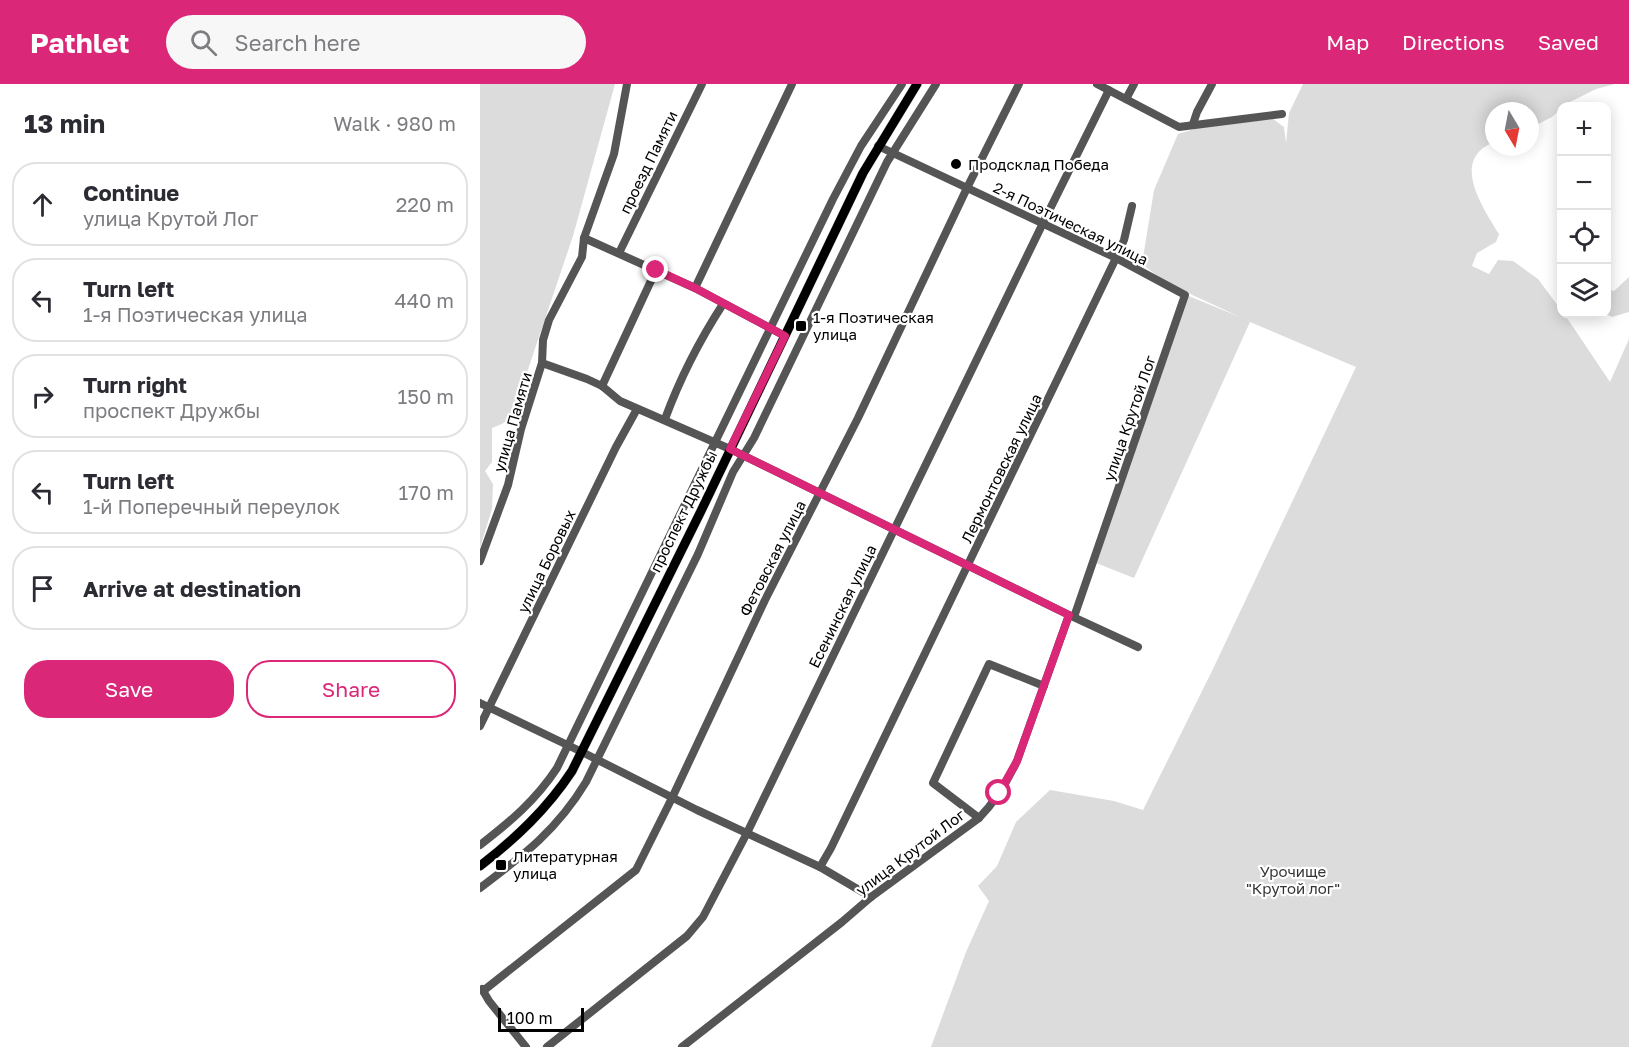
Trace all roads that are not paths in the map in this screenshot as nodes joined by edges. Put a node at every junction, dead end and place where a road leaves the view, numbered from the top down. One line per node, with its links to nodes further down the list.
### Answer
1 (627, 84): 20 (street, улица Памяти)
2 (702, 84): 21 (street, проезд Памяти)
3 (792, 84): 24 (street)
4 (902, 84): 27 (street)
5 (917, 84): 15 (main road, проспект Дружбы)
6 (936, 84): 16 (street)
7 (1019, 84): 17 (street, Фетовская улица)
8 (1097, 84): 11 (street)
9 (1134, 84): 12 (street)
10 (1212, 84): 14 (street)
11 (1109, 90): 12 (street); 19 (street, Есенинская улица)
12 (1126, 99): 14 (street)
13 (1282, 114): 14 (street)
14 (1193, 124)
15 (878, 146): 16 (street, 2-я Поэтическая улица); 28 (main road, проспект Дружбы)
16 (892, 153): 17 (street, 2-я Поэтическая улица); 35 (street)
17 (967, 188): 19 (street, 2-я Поэтическая улица); 36 (street, Фетовская улица)
18 (1132, 206): 22 (street, Лермонтовская улица)
19 (1042, 223): 22 (street, 2-я Поэтическая улица); 37 (street, Есенинская улица)
20 (584, 238): 21 (street); 29 (street, улица Памяти)
21 (619, 252): 23 (street)
22 (1116, 258): 25 (street, 2-я Поэтическая улица); 39 (street, Лермонтовская улица)
23 (656, 270): 24 (street); 30 (street)
24 (695, 288): 26 (street)
25 (1185, 295): 40 (street, улица Крутой Лог)
26 (723, 304): 27 (street); 32 (street)
27 (771, 329): 28 (street); 33 (street)
28 (785, 336): 34 (main road, проспект Дружбы)
29 (542, 363): 30 (street); 38 (street, улица Памяти)
30 (602, 386): 31 (street)
31 (637, 409): 32 (street); 44 (street, улица Боровых)
32 (665, 419): 33 (street)
33 (715, 442): 34 (street); 46 (street)
34 (730, 449): 35 (street); 47 (main road, проспект Дружбы)
35 (743, 456): 36 (street); 48 (street)
36 (820, 493): 37 (street); 49 (street, Фетовская улица)
37 (894, 529): 39 (street); 51 (street, Есенинская улица)
38 (480, 561)
39 (968, 566): 40 (street); 54 (street, Лермонтовская улица)
40 (1071, 616): 41 (street); 42 (street, улица Крутой Лог)
41 (1138, 647)
42 (1044, 686): 50 (street, улица Крутой Лог); 50 (street)
43 (480, 703): 44 (street)
44 (489, 708): 45 (street, улица Боровых); 46 (street)
45 (480, 726)
46 (569, 746): 47 (street); 52 (street)
47 (582, 752): 48 (street); 53 (main road, проспект Дружбы)
48 (598, 760): 49 (street); 55 (street)
49 (672, 798): 51 (street); 57 (street, Фетовская улица)
50 (979, 818): 56 (street, улица Крутой Лог)
51 (747, 833): 54 (street); 59 (street, Есенинская улица)
52 (480, 845)
53 (480, 866)
54 (820, 867): 56 (street)
55 (480, 888)
56 (871, 897): 60 (street, улица Крутой Лог)
57 (482, 989): 58 (street)
58 (526, 1047)
59 (547, 1047)
60 (682, 1047)

